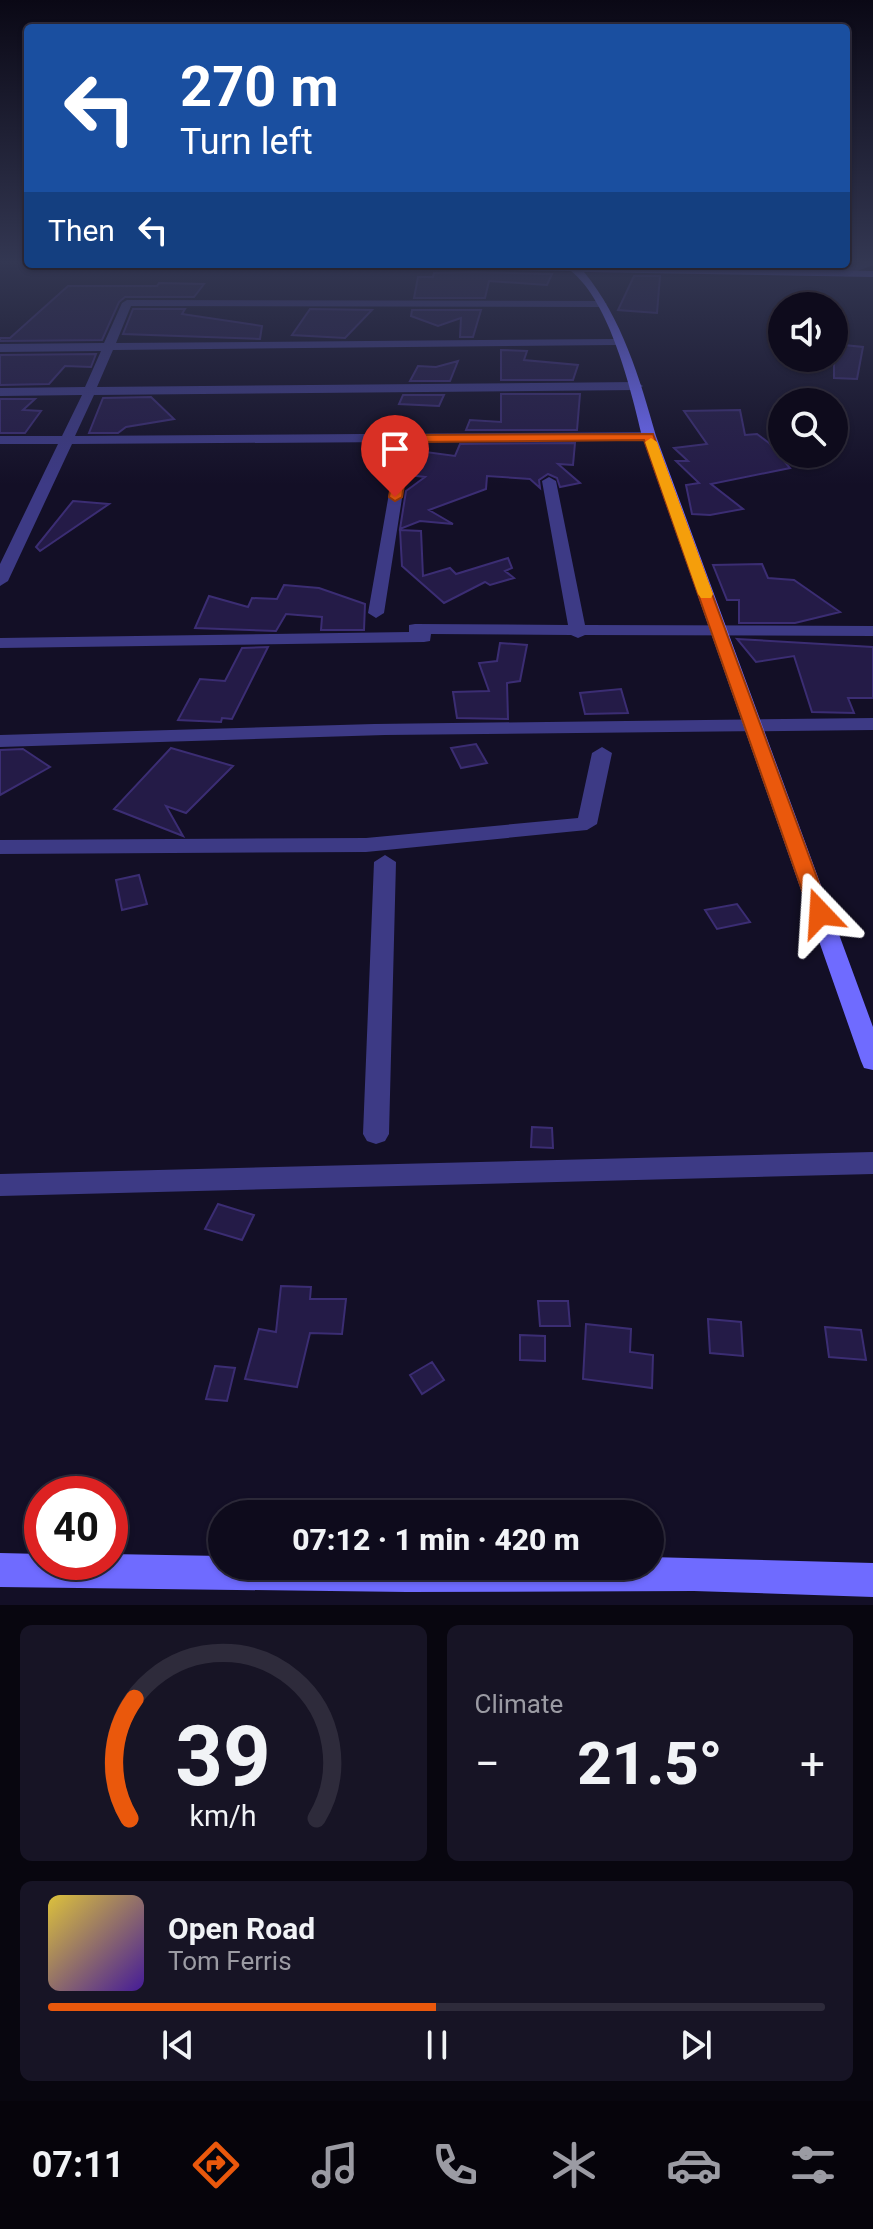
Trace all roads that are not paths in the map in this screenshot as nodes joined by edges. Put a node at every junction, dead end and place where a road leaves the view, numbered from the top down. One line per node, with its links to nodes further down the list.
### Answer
1 (113, 335): 4 (street)
2 (613, 335): 3 (street)
3 (616, 342): 4 (street); 6 (street)
4 (108, 347): 5 (street); 7 (street)
5 (0, 348)
6 (637, 386): 7 (street); 9 (street)
7 (91, 390): 8 (street); 12 (street)
8 (0, 392)
9 (649, 436): 10 (street); 26 (street)
10 (405, 438): 12 (street); 15 (street)
11 (0, 440): 12 (street)
12 (67, 442): 14 (street)
13 (549, 481): 17 (street)
14 (0, 581)
15 (376, 613)
16 (873, 631): 18 (street)
17 (578, 633)
18 (0, 643)
19 (873, 724): 20 (street)
20 (398, 729): 21 (street); 22 (street)
21 (374, 730)
22 (0, 741)
23 (602, 753): 24 (street)
24 (0, 847)
25 (385, 862): 27 (street)
26 (873, 1061)
27 (376, 1134)
28 (873, 1163): 29 (street)
29 (0, 1185)
30 (0, 1570): 31 (street)
31 (873, 1580)

